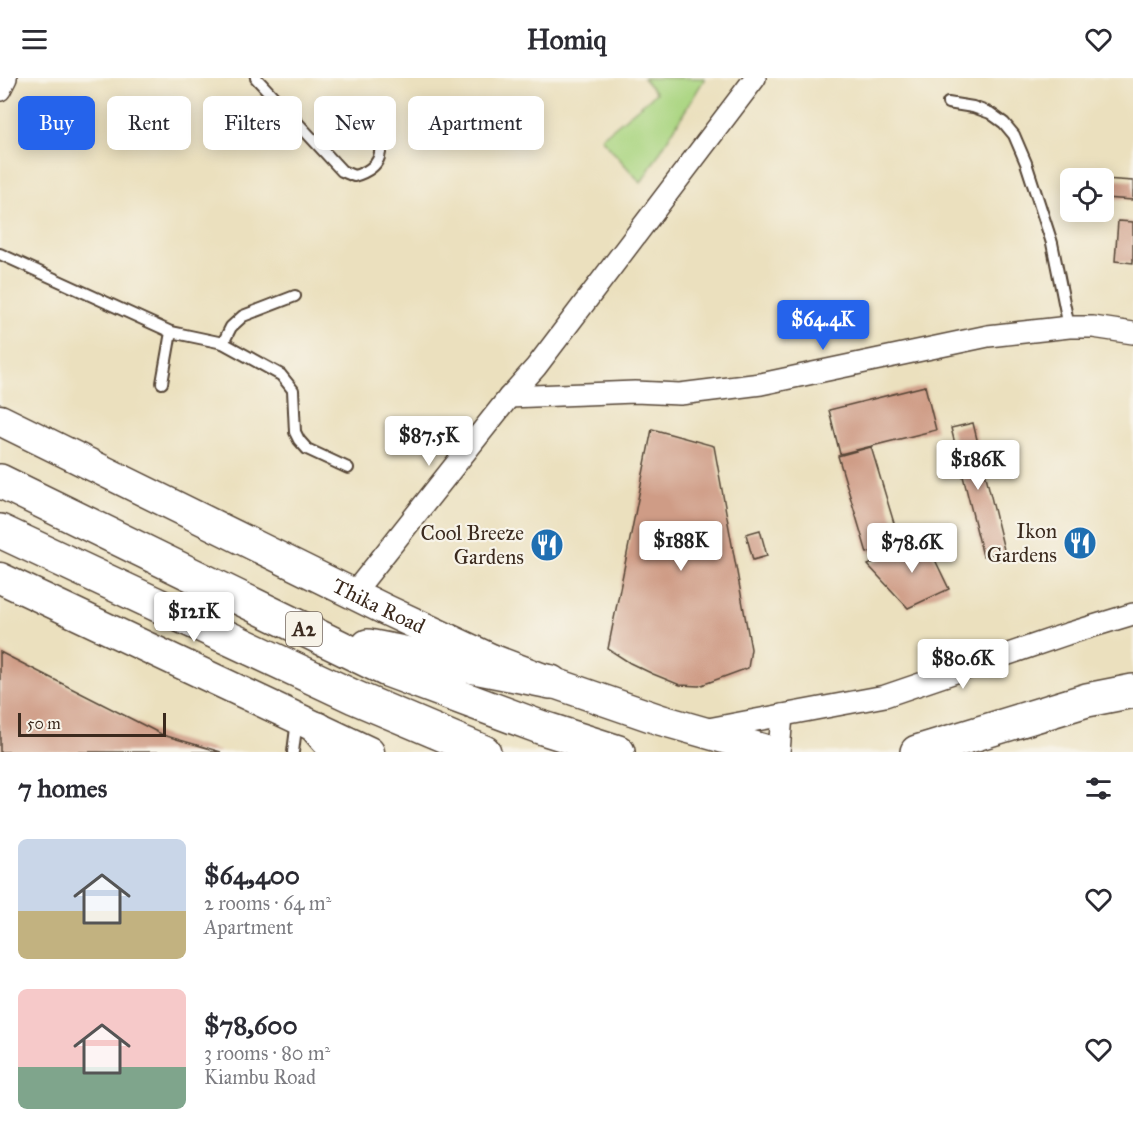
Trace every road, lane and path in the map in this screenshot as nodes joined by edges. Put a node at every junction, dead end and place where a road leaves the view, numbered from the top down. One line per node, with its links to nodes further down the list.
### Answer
1 (6, 78): 4 (street)
2 (256, 78): 6 (lane)
3 (755, 78): 16 (street)
4 (0, 90)
5 (948, 103): 11 (lane)
6 (314, 141)
7 (323, 150): 8 (lane)
8 (382, 150)
9 (0, 254): 12 (lane)
10 (295, 296): 14 (lane)
11 (1069, 327): 13 (street); 16 (street)
12 (171, 332): 14 (lane); 15 (lane)
13 (1133, 333)
14 (223, 343): 18 (lane)
15 (162, 383)
16 (509, 397): 22 (street)
17 (0, 420): 22 (main road, Thika Road)
18 (348, 468)
19 (0, 482): 24 (highway, A2)
20 (0, 531): 32 (highway, A2)
21 (0, 578): 29 (main road)
22 (353, 594): 25 (main road, Thika Road)
23 (1133, 614): 27 (street)
24 (319, 636): 25 (highway); 33 (highway, A2)
25 (551, 682): 28 (main road, Thika Road)
26 (1133, 691): 36 (highway)
27 (782, 715): 28 (street); 35 (street)
28 (699, 730): 34 (main road, Thika Road)
29 (318, 733): 30 (lane); 31 (main road)
30 (293, 752)
31 (369, 752)
32 (484, 752)
33 (618, 752)
34 (773, 752)
35 (779, 752)
36 (917, 752)

